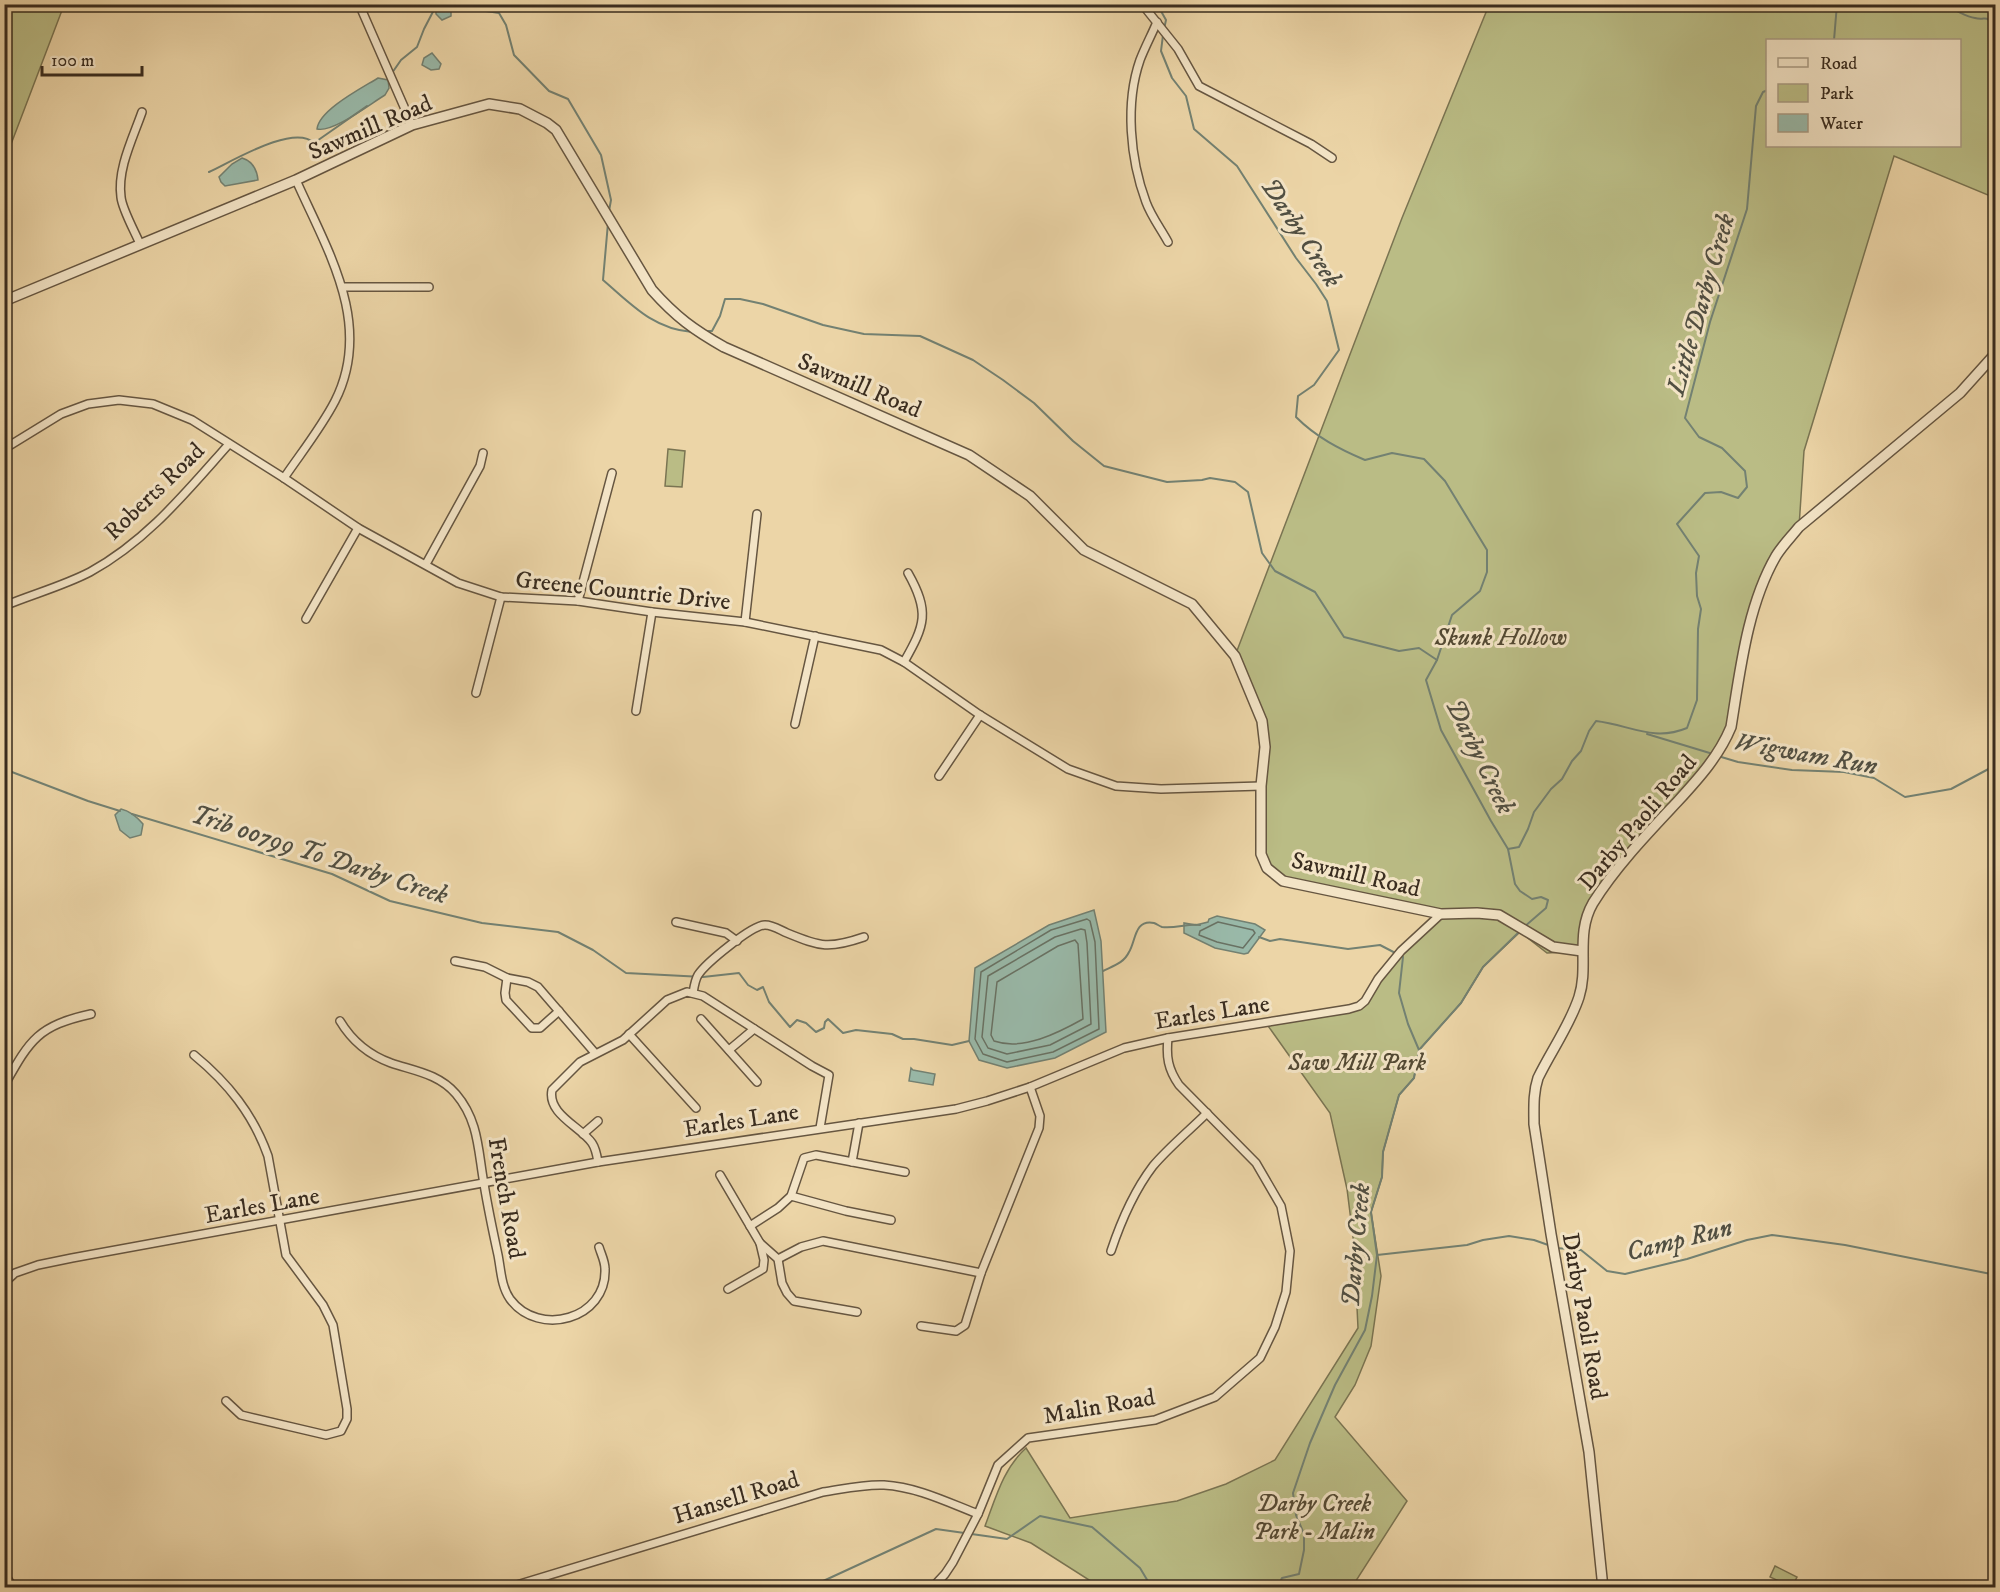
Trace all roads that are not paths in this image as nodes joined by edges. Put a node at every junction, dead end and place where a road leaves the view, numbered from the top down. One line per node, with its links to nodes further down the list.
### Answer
1 (359, 4): 5 (street)
2 (1142, 4): 3 (street)
3 (1160, 25): 6 (street); 8 (street)
4 (142, 112): 9 (street)
5 (412, 125): 7 (street, Sawmill Road); 36 (street, Sawmill Road)
6 (1332, 158)
7 (296, 180): 9 (street, Sawmill Road); 10 (street)
8 (1168, 242)
9 (140, 244): 12 (street, Sawmill Road)
10 (343, 287): 11 (street); 18 (street)
11 (429, 287)
12 (4, 301)
13 (1995, 353): 41 (street, Darby Paoli Road)
14 (230, 444): 15 (street, Greene Countrie Drive); 18 (street, Greene Countrie Drive); 25 (street, Roberts Road)
15 (4, 449)
16 (483, 453): 21 (street)
17 (612, 473): 24 (street)
18 (284, 478): 20 (street, Greene Countrie Drive)
19 (756, 514): 28 (street)
20 (358, 528): 21 (street, Greene Countrie Drive); 27 (street)
21 (426, 564): 23 (street, Greene Countrie Drive)
22 (908, 573): 30 (street)
23 (501, 597): 24 (street, Greene Countrie Drive); 31 (street)
24 (578, 601): 26 (street, Greene Countrie Drive)
25 (4, 606)
26 (652, 612): 28 (street, Greene Countrie Drive); 32 (street)
27 (306, 619)
28 (745, 622): 29 (street, Greene Countrie Drive)
29 (816, 636): 30 (street, Greene Countrie Drive); 34 (street)
30 (904, 662): 33 (street, Greene Countrie Drive)
31 (476, 693)
32 (636, 711)
33 (980, 715): 35 (street); 36 (street, Greene Countrie Drive)
34 (795, 724)
35 (939, 776)
36 (1261, 786): 37 (street, Sawmill Road)
37 (1441, 914): 41 (street, Sawmill Road); 51 (street, Earles Lane)
38 (676, 922): 40 (street)
39 (864, 937): 40 (street)
40 (736, 941): 44 (street)
41 (1582, 951): 88 (street, Darby Paoli Road)
42 (455, 961): 43 (street)
43 (507, 978): 45 (street); 45 (street)
44 (693, 993): 49 (street); 50 (street)
45 (559, 1011): 53 (street)
46 (91, 1014): 56 (street)
47 (701, 1019): 52 (street)
48 (340, 1021): 68 (street, French Road)
49 (754, 1029): 52 (street); 62 (street)
50 (629, 1034): 53 (street); 58 (street)
51 (1168, 1038): 57 (street, Earles Lane); 59 (street, Malin Road)
52 (729, 1050): 55 (street)
53 (595, 1053): 63 (street)
54 (194, 1055): 71 (street)
55 (757, 1082)
56 (4, 1086)
57 (1030, 1087): 61 (street, Earles Lane); 77 (street)
58 (696, 1108)
59 (1207, 1113): 75 (street); 83 (street, Malin Road)
60 (598, 1121): 63 (street)
61 (859, 1123): 62 (street, Earles Lane); 65 (street)
62 (820, 1128): 64 (street, Earles Lane)
63 (584, 1134): 64 (street)
64 (598, 1162): 68 (street, Earles Lane)
65 (852, 1162): 66 (street); 69 (street)
66 (905, 1172)
67 (720, 1175): 72 (street)
68 (483, 1183): 71 (street, Earles Lane); 74 (street, French Road)
69 (791, 1196): 70 (street); 72 (street)
70 (891, 1220)
71 (278, 1222): 78 (street, Earles Lane); 82 (street)
72 (750, 1226): 73 (street)
73 (760, 1243): 76 (street); 79 (street)
74 (599, 1247)
75 (1111, 1251)
76 (778, 1259): 77 (street); 80 (street)
77 (981, 1273): 81 (street)
78 (4, 1283)
79 (728, 1289)
80 (857, 1312)
81 (921, 1326)
82 (226, 1401)
83 (978, 1514): 85 (street, Malin Road); 87 (street, Hansell Road)
84 (4, 1575): 86 (street)
85 (937, 1586)
86 (12, 1587)
87 (507, 1587)
88 (1603, 1587)

